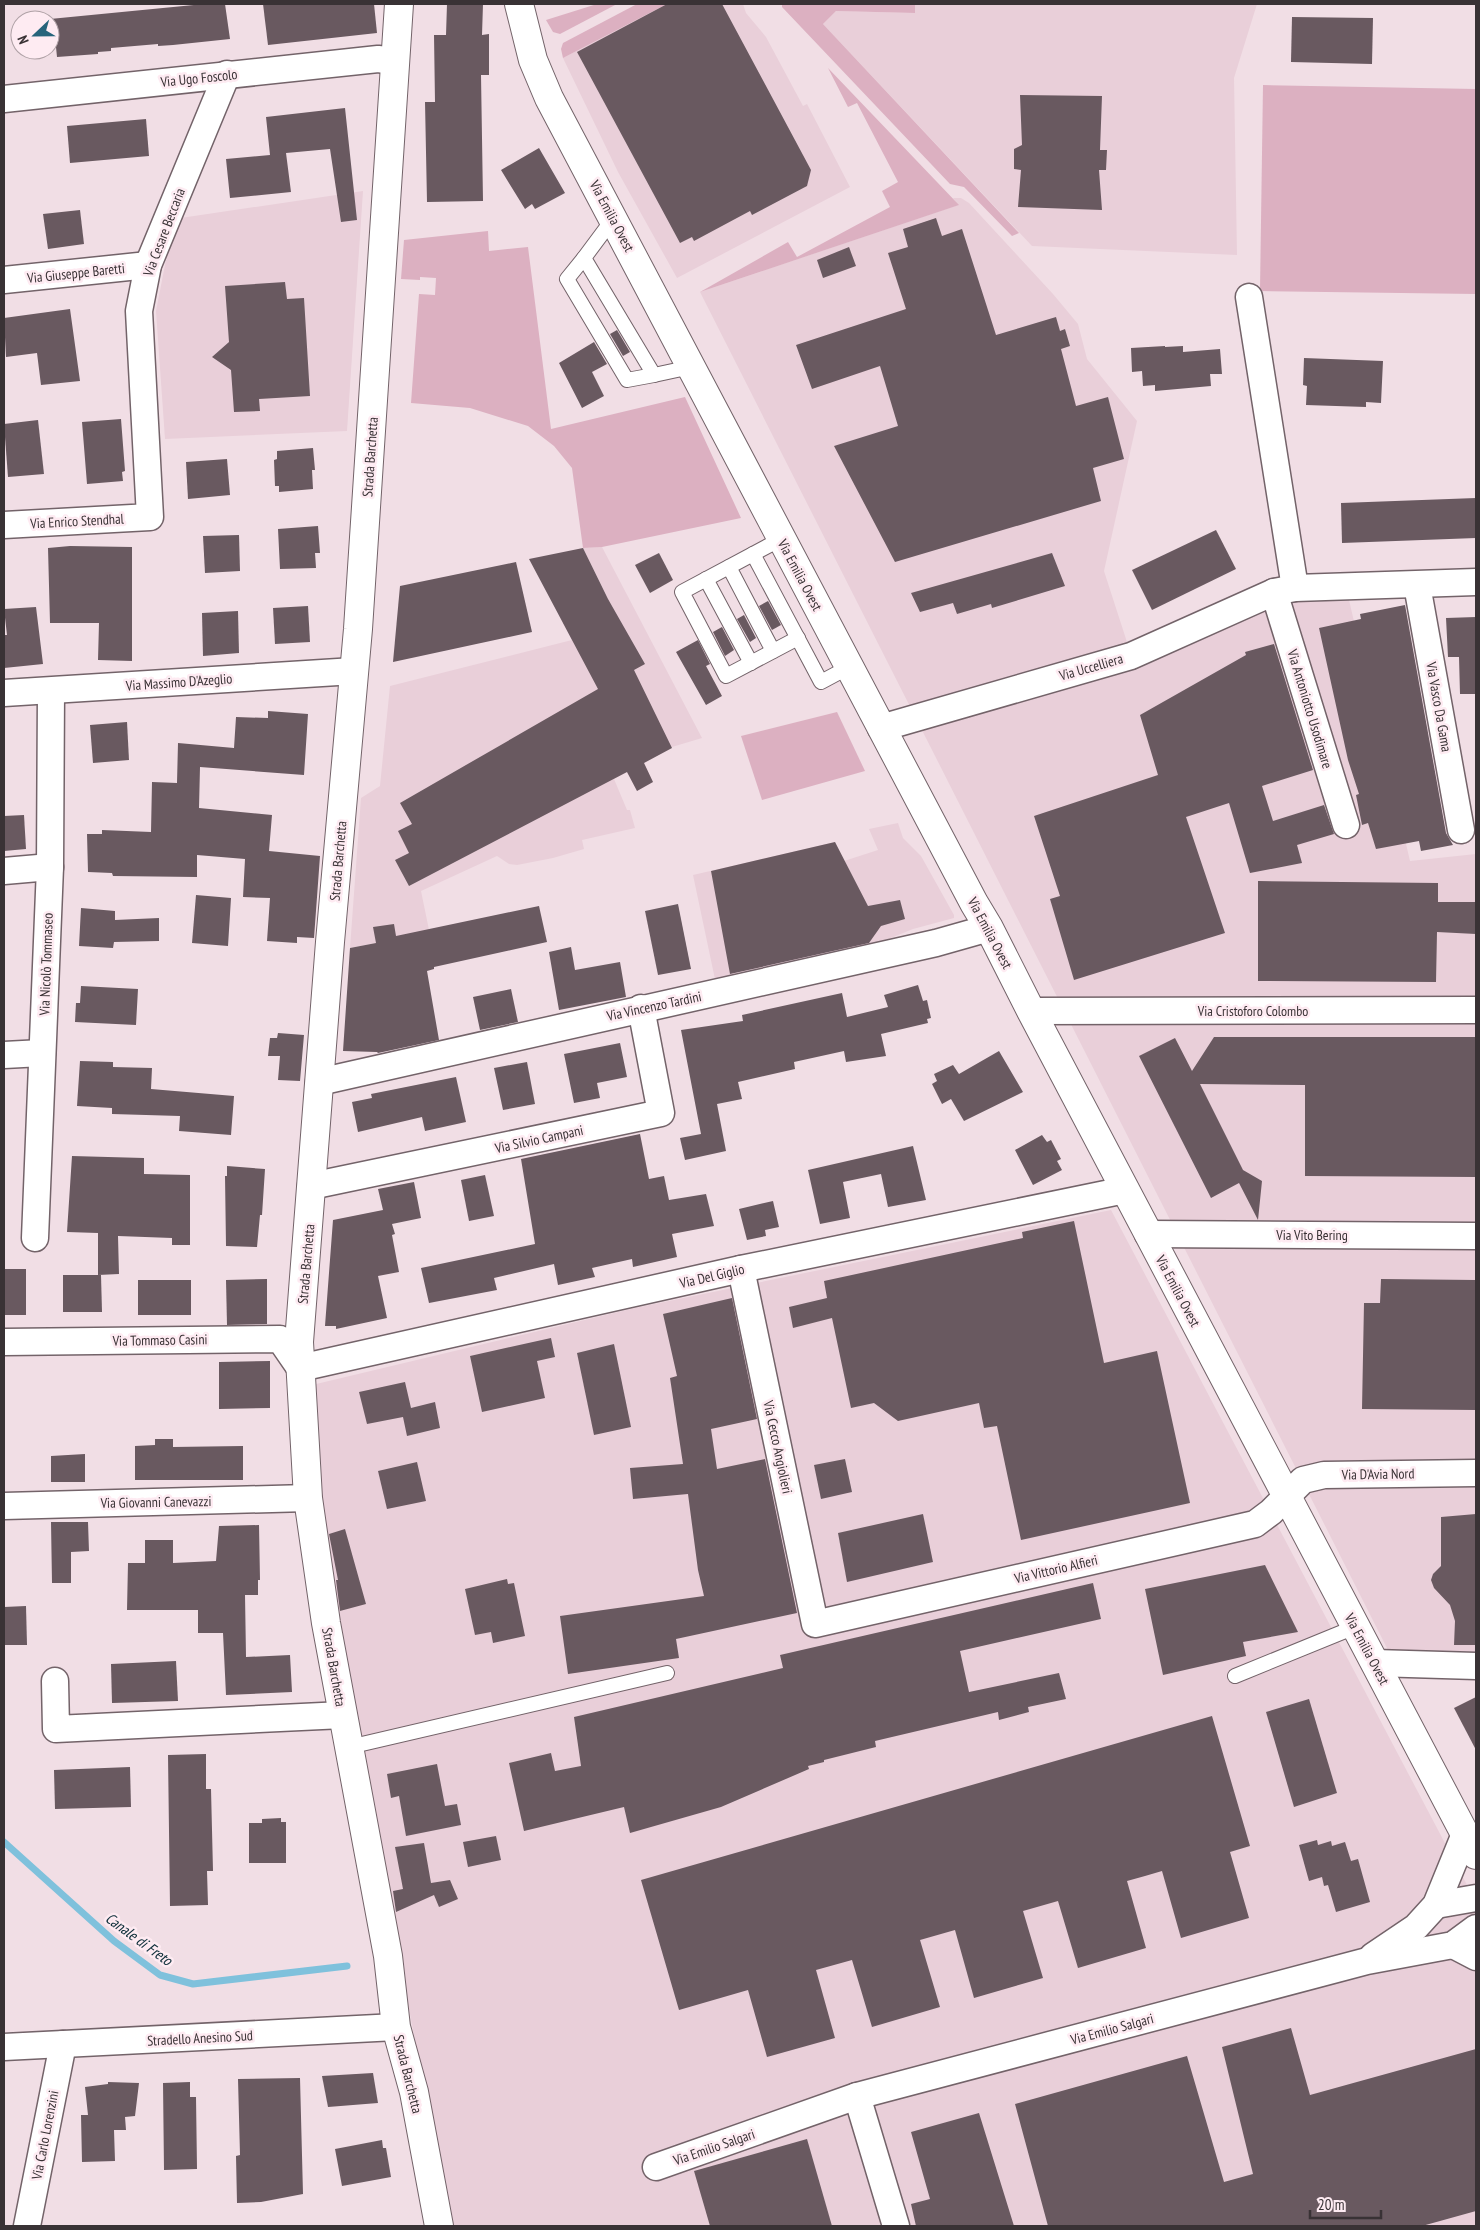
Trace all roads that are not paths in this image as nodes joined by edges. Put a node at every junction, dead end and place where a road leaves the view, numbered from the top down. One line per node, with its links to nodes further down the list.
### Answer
1 (399, 4): 3 (street, Strada Barchetta)
2 (519, 4): 6 (street, Via Emilia Ovest)
3 (394, 61): 4 (street, Via Ugo Foscolo); 26 (street, Strada Barchetta)
4 (227, 74): 5 (street, Via Ugo Foscolo); 8 (street, Via Cesare Beccaria)
5 (4, 99)
6 (613, 219): 7 (lane); 11 (street, Via Emilia Ovest)
7 (584, 258): 12 (lane); 12 (lane)
8 (148, 265): 9 (street, Via Giuseppe Baretti); 13 (street, Via Cesare Beccaria)
9 (4, 280)
10 (1249, 297): 21 (street)
11 (691, 367): 12 (lane); 15 (street, Via Emilia Ovest)
12 (654, 375)
13 (150, 517): 14 (street, Via Enrico Stendhal)
14 (4, 525)
15 (781, 539): 16 (lane); 25 (street, Via Emilia Ovest)
16 (753, 554): 17 (lane); 22 (lane)
17 (729, 566): 18 (lane); 23 (lane)
18 (706, 579): 24 (lane); 24 (lane)
19 (1476, 582): 20 (street, Via Uccelliera)
20 (1417, 585): 21 (street, Via Uccelliera); 31 (street, Via Vasco Da Gama)
21 (1284, 590): 29 (street, Via Uccelliera); 30 (street, Via Antoniotto Usodimare)
22 (798, 638): 23 (lane); 25 (lane)
23 (773, 651): 24 (lane)
24 (751, 663)
25 (849, 667): 29 (street, Via Emilia Ovest)
26 (354, 671): 27 (street, Via Massimo D'Azeglio); 40 (street, Strada Barchetta)
27 (51, 690): 28 (street, Via Massimo D'Azeglio); 32 (street, Via Nicolò Tommaseo)
28 (4, 693)
29 (882, 728): 34 (street, Via Emilia Ovest)
30 (1346, 825)
31 (1460, 830)
32 (50, 867): 33 (street); 38 (street, Via Nicolò Tommaseo)
33 (4, 872)
34 (989, 928): 35 (street, Via Vincenzo Tardini); 37 (street, Via Emilia Ovest)
35 (641, 1008): 40 (street, Via Vincenzo Tardini); 41 (street, Via Silvio Campani)
36 (1476, 1010): 37 (street, Via Cristoforo Colombo)
37 (1031, 1011): 42 (street, Via Emilia Ovest)
38 (42, 1053): 39 (street); 45 (street, Via Nicolò Tommaseo)
39 (4, 1056)
40 (319, 1082): 41 (street, Strada Barchetta)
41 (311, 1186): 48 (street, Strada Barchetta)
42 (1125, 1190): 43 (street, Via Emilia Ovest); 46 (street, Via Del Giglio)
43 (1148, 1234): 44 (street, Via Vito Bering); 50 (street, Via Emilia Ovest)
44 (1476, 1236)
45 (35, 1238)
46 (741, 1269): 48 (street, Via Del Giglio); 53 (street, Via Cecco Angiolieri)
47 (4, 1342): 48 (street, Via Tommaso Casini)
48 (300, 1368): 51 (street, Strada Barchetta)
49 (1476, 1473): 50 (street, Via D'Avia Nord)
50 (1286, 1496): 53 (street, Via Vittorio Alfieri); 54 (street, Via Emilia Ovest)
51 (308, 1498): 52 (street, Via Giovanni Canevazzi); 60 (street, Strada Barchetta)
52 (4, 1506)
53 (815, 1624)
54 (1355, 1627): 55 (street, Via Emilia Ovest); 58 (lane)
55 (1375, 1663): 56 (street); 62 (street, Via Emilia Ovest)
56 (1476, 1666)
57 (667, 1673): 61 (lane)
58 (1235, 1676)
59 (55, 1681): 60 (street, Strada Barchetta)
60 (343, 1715): 61 (street, Strada Barchetta)
61 (349, 1747): 69 (street, Strada Barchetta)
62 (1470, 1845): 64 (street, Via Emilio Salgari)
63 (1476, 1898): 64 (street)
64 (1436, 1905): 68 (street, Via Emilio Salgari)
65 (1476, 1928): 66 (street, Via Emilio Salgari)
66 (1453, 1945): 67 (street); 68 (street, Via Emilio Salgari)
67 (1476, 1957)
68 (1367, 1961): 72 (street, Via Emilio Salgari)
69 (396, 2027): 70 (street, Stradello Anesino Sud); 75 (street, Strada Barchetta)
70 (63, 2044): 71 (street, Stradello Anesino Sud); 74 (street, Via Carlo Lorenzini)
71 (4, 2046)
72 (857, 2096): 73 (street, Via Emilio Salgari); 76 (street)
73 (656, 2167)
74 (27, 2226)
75 (439, 2226)
76 (896, 2226)

